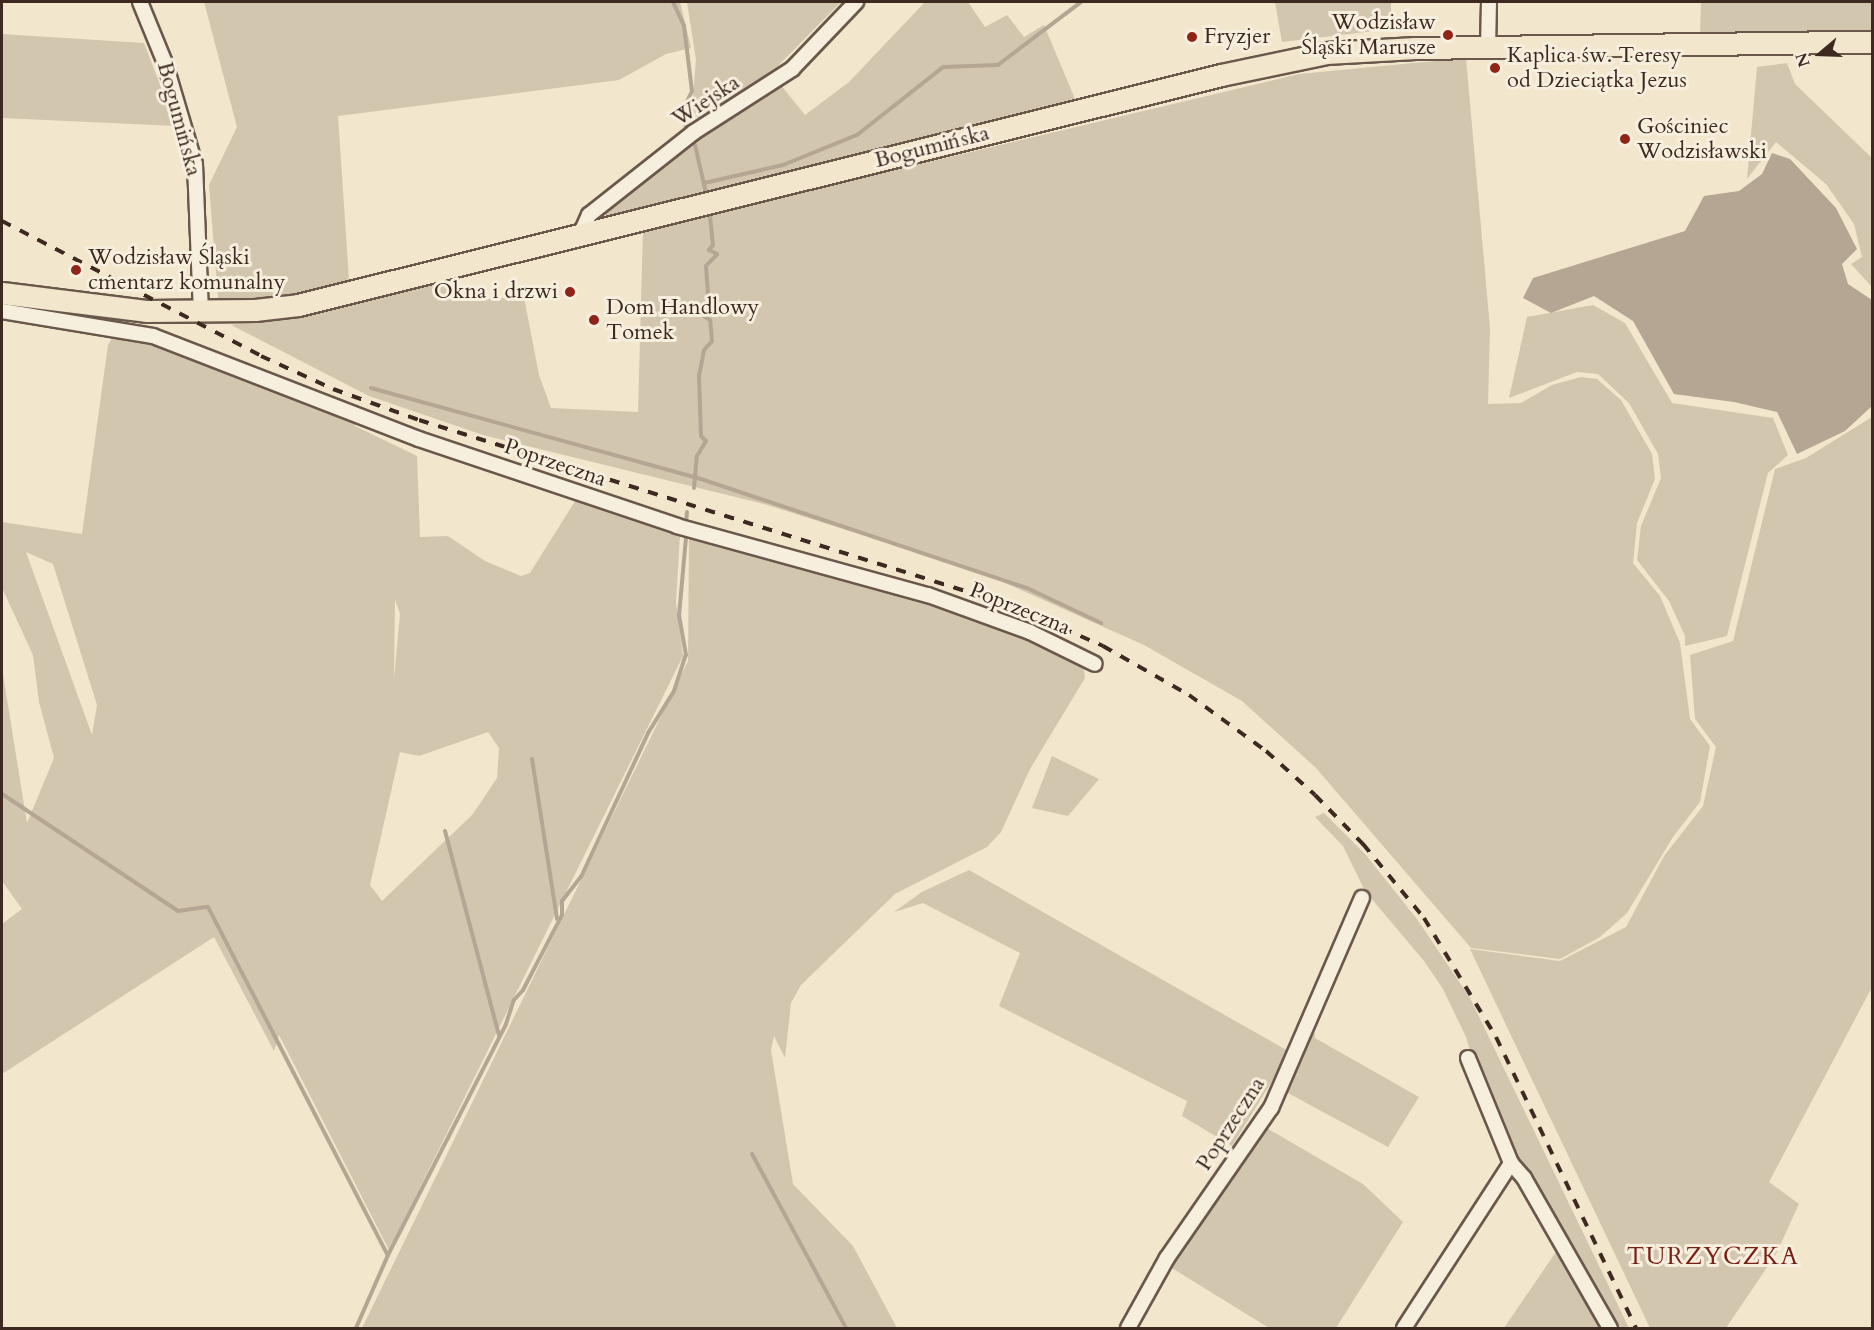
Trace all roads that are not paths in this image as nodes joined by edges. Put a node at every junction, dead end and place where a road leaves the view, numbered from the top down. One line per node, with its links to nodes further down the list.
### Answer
1 (140, 2): 9 (street, Bogumińska)
2 (856, 2): 6 (street, Wiejska)
3 (1489, 2): 5 (street)
4 (1872, 42): 5 (main road, Bogumińska)
5 (1488, 50): 6 (main road, Bogumińska)
6 (580, 236): 9 (main road, Bogumińska)
7 (2, 293): 9 (main road, Bogumińska)
8 (2, 311): 10 (street, Poprzeczna)
9 (201, 311)
10 (1095, 664)
11 (1362, 898): 14 (street, Poprzeczna)
12 (1468, 1058): 13 (street)
13 (1510, 1163): 15 (street); 16 (street)
14 (1128, 1329)
15 (1404, 1329)
16 (1610, 1329)

